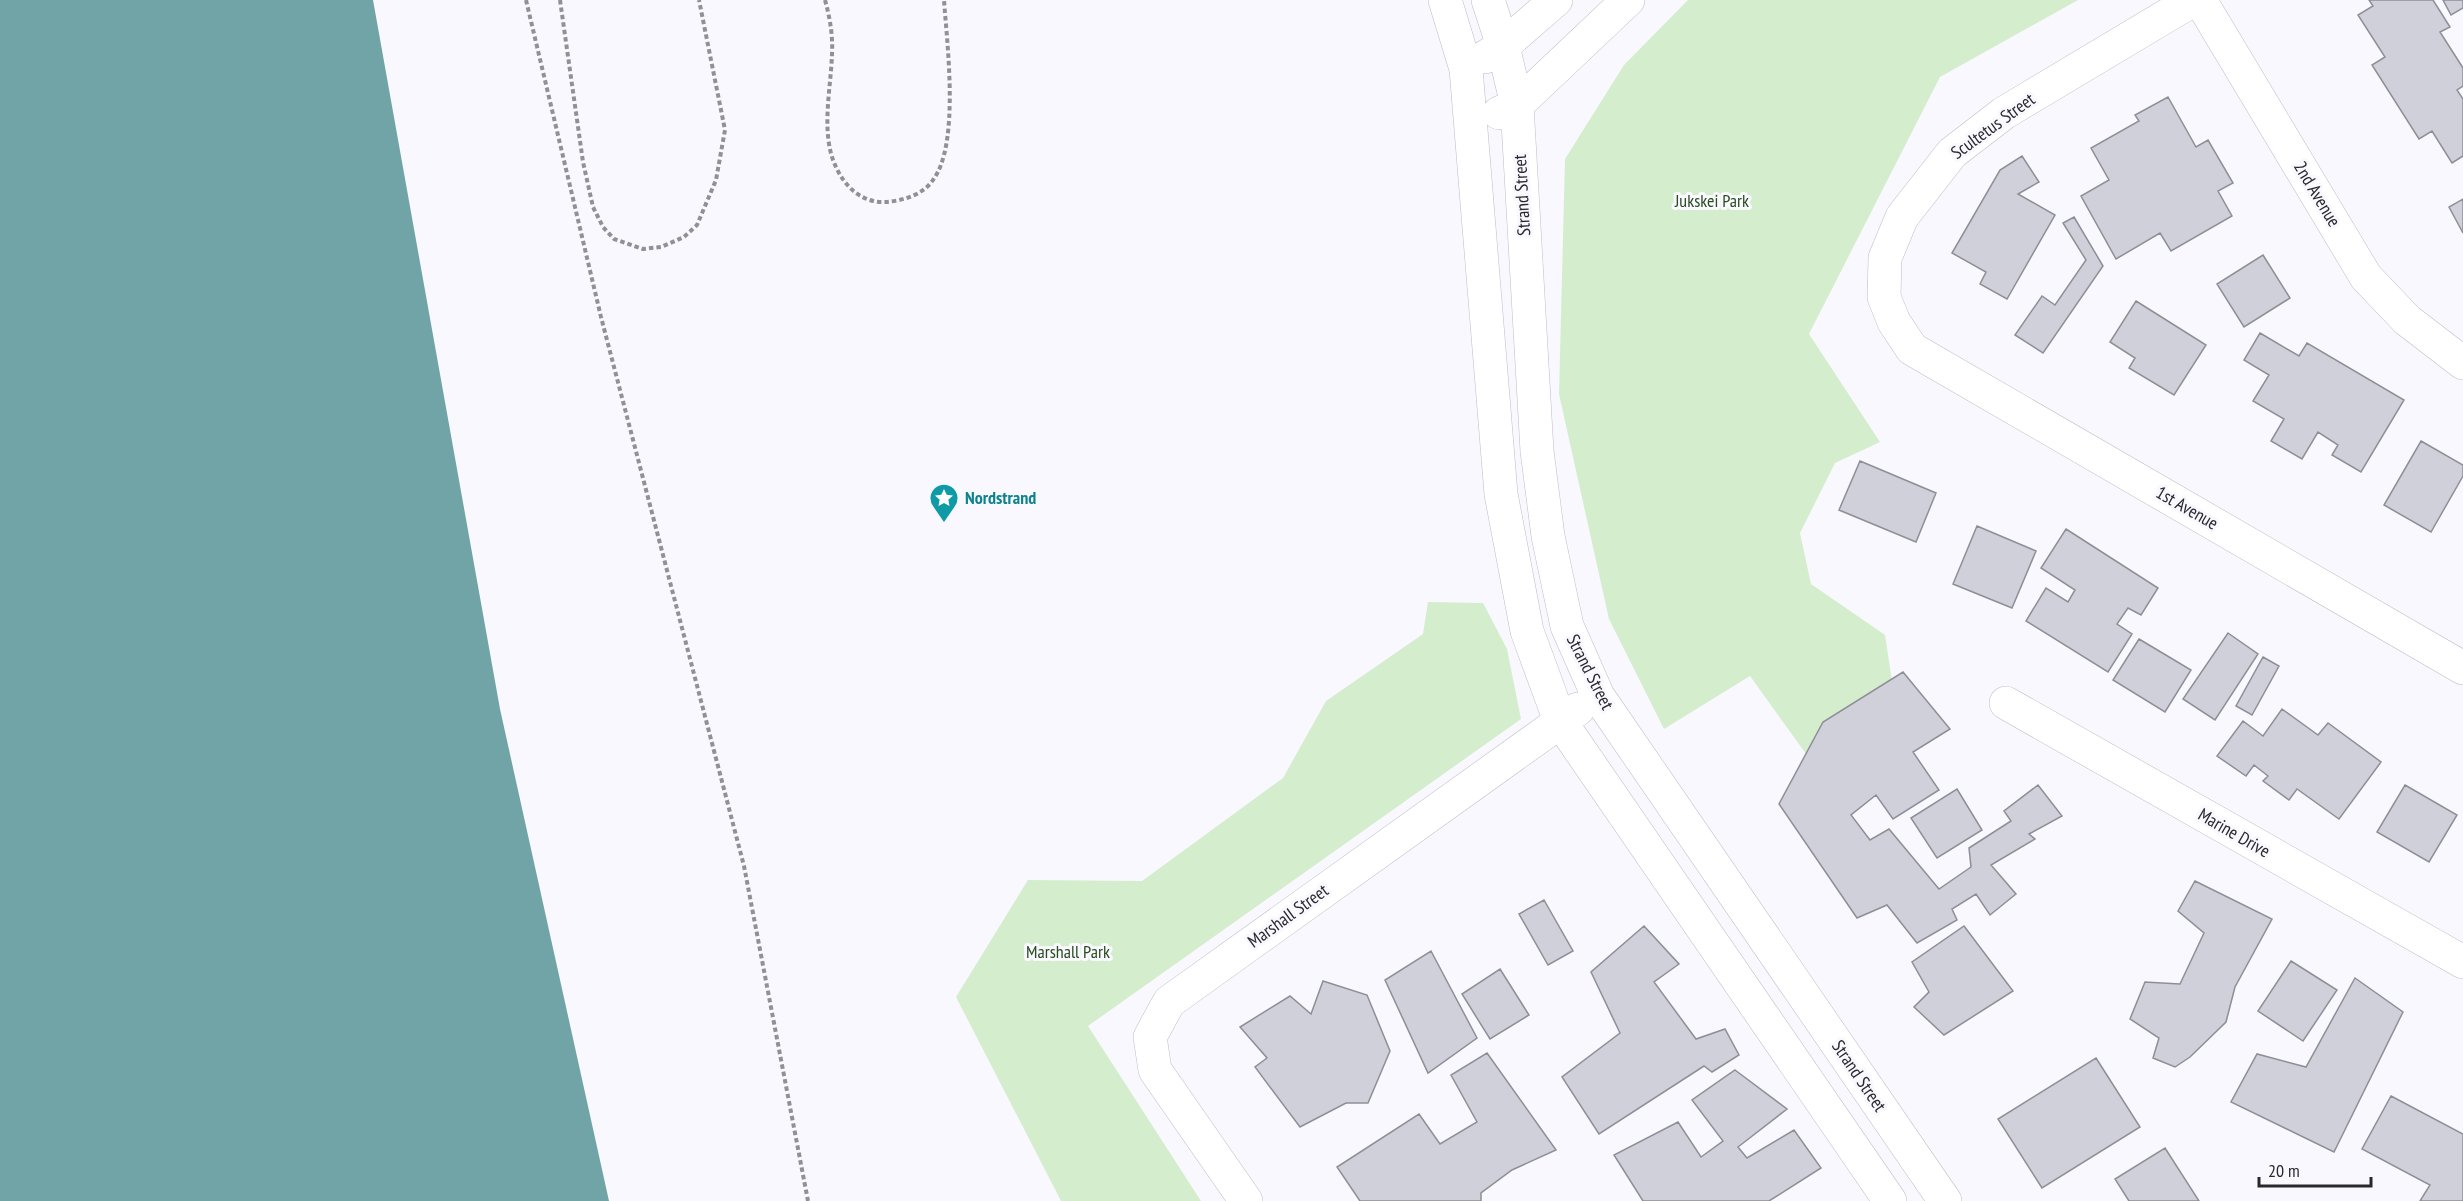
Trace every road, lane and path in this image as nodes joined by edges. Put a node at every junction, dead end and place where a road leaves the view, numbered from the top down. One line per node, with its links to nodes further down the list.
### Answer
1 (526, 0): 23 (path)
2 (560, 0): 3 (path)
3 (699, 0)
4 (825, 0): 5 (path)
5 (944, 0)
6 (1445, 0): 13 (street)
7 (1488, 0): 12 (street, Strand Street)
8 (1556, 0): 12 (street)
9 (1628, 0): 14 (street)
10 (2193, 0): 16 (street, Scultetus Street)
11 (2200, 0): 17 (street, 2nd Avenue)
12 (1503, 46): 13 (street); 14 (street, Strand Street)
13 (1466, 69): 15 (street)
14 (1517, 105): 15 (street); 19 (street, Strand Street)
15 (1470, 126): 21 (street)
16 (1912, 349): 18 (street, 1st Avenue)
17 (2463, 363)
18 (2463, 668)
19 (1598, 696): 21 (street, Marshall Street); 26 (street, Strand Street)
20 (2006, 703): 22 (street, Marine Drive)
21 (1560, 721): 24 (street, Marshall Street); 25 (street)
22 (2463, 962)
23 (808, 1201)
24 (1246, 1201)
25 (1890, 1201)
26 (1945, 1201)

